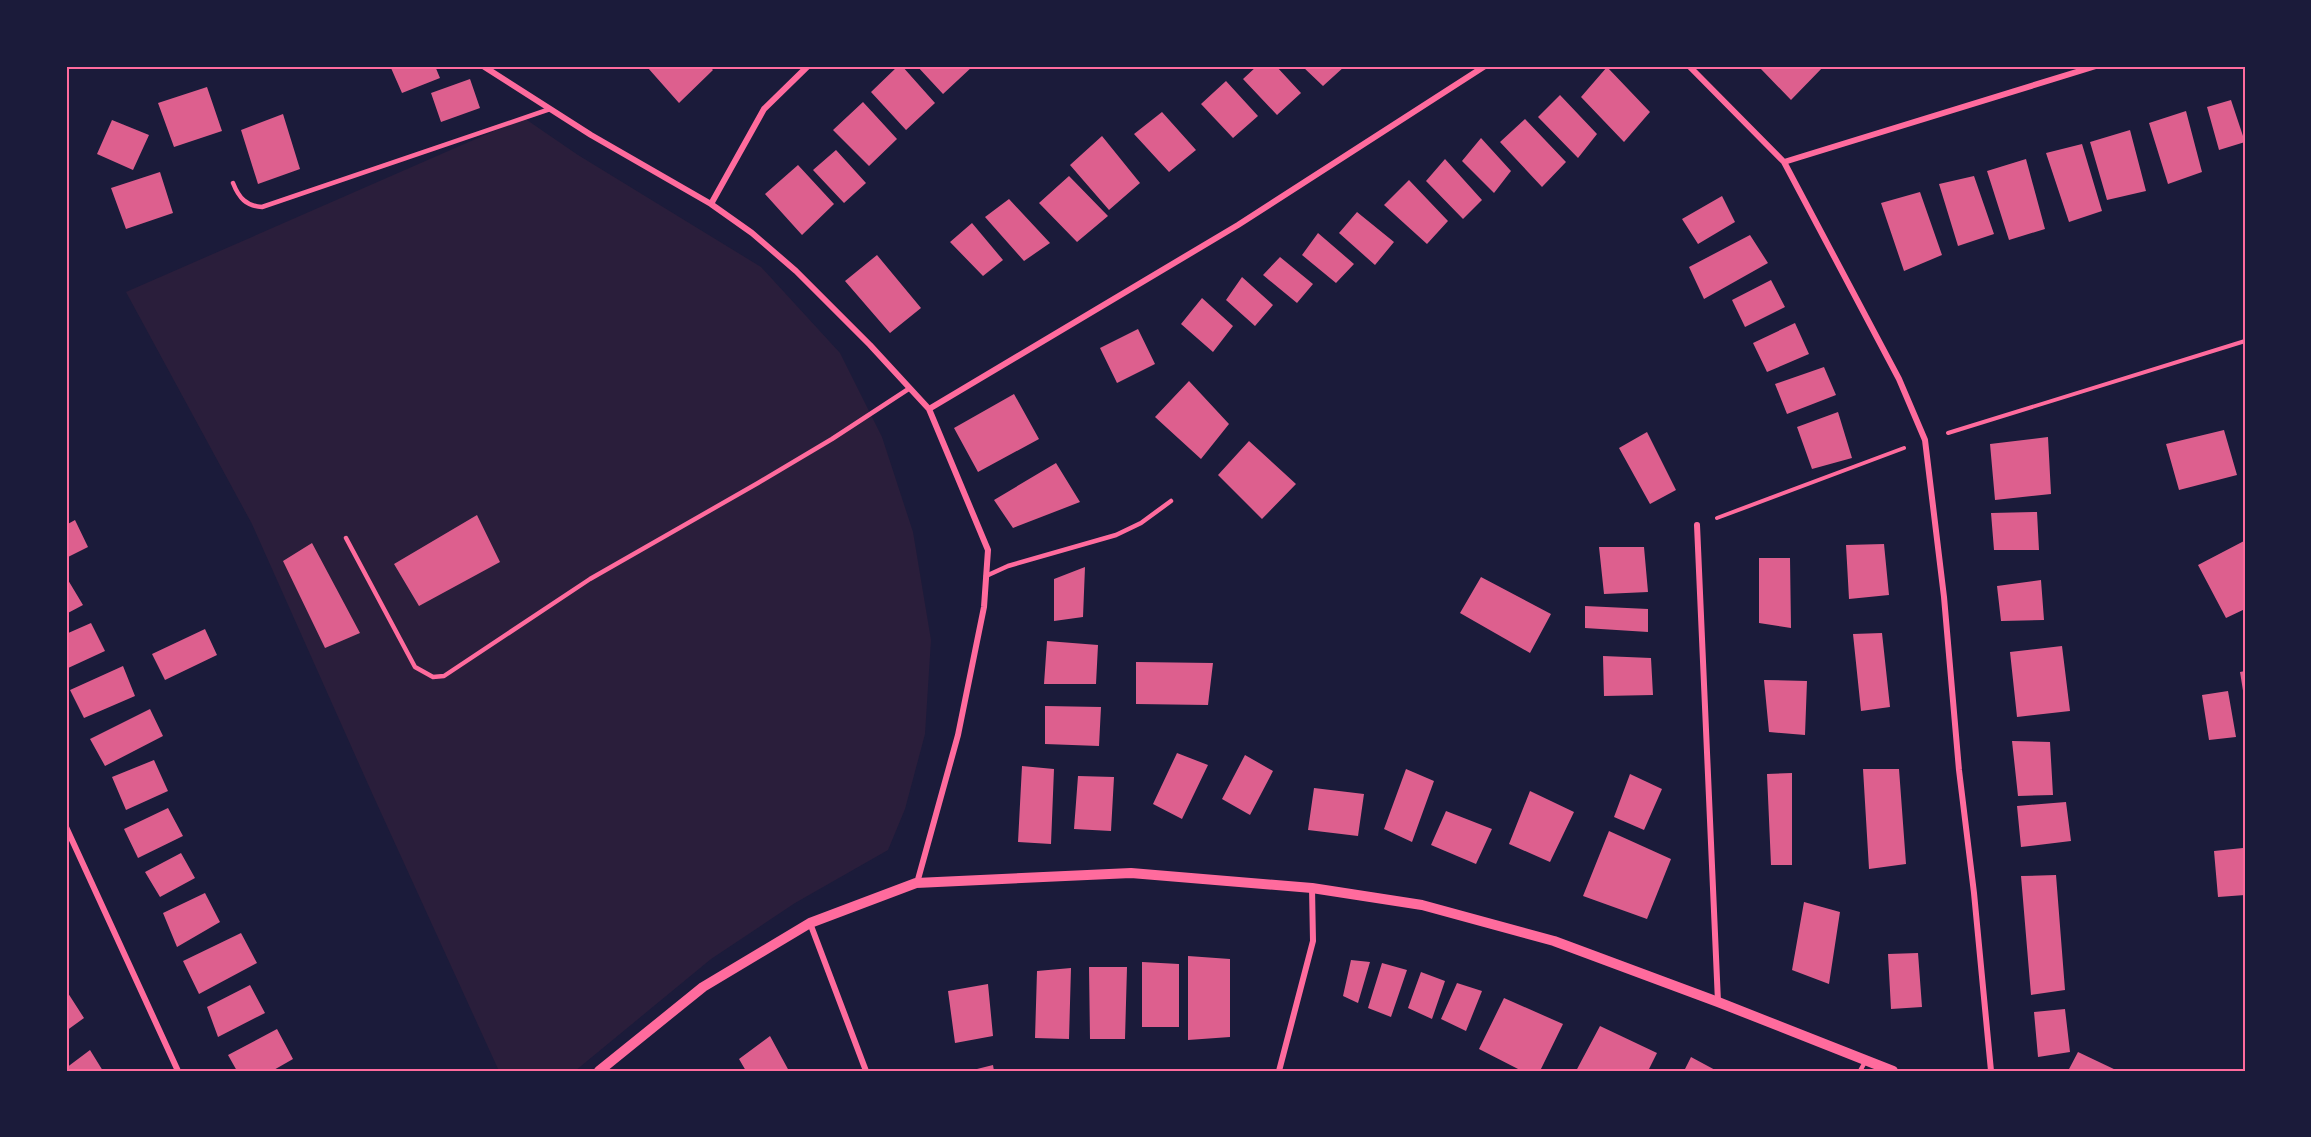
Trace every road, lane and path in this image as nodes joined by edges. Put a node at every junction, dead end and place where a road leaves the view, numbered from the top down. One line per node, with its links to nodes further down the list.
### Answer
1 (483, 66): 6 (street)
2 (808, 66): 9 (street)
3 (1485, 66): 12 (street)
4 (1689, 66): 7 (street)
5 (2096, 66): 7 (street)
6 (550, 110): 8 (lane); 9 (street)
7 (1784, 162): 13 (street)
8 (233, 183)
9 (711, 204): 11 (street)
10 (2245, 341): 13 (path)
11 (910, 388): 12 (street); 16 (lane)
12 (929, 409): 17 (street)
13 (1925, 440): 15 (path); 30 (street)
14 (1171, 501): 17 (lane)
15 (1697, 525): 22 (street)
16 (346, 538)
17 (986, 576): 19 (street)
18 (66, 827): 24 (street)
19 (916, 884): 20 (street); 21 (street)
20 (1312, 888): 22 (street); 27 (street)
21 (810, 923): 25 (street); 26 (street)
22 (1718, 1002): 23 (street)
23 (1866, 1059): 28 (lane); 29 (street)
24 (178, 1071)
25 (599, 1071)
26 (866, 1071)
27 (1279, 1071)
28 (1860, 1071)
29 (1893, 1071)
30 (1991, 1071)

